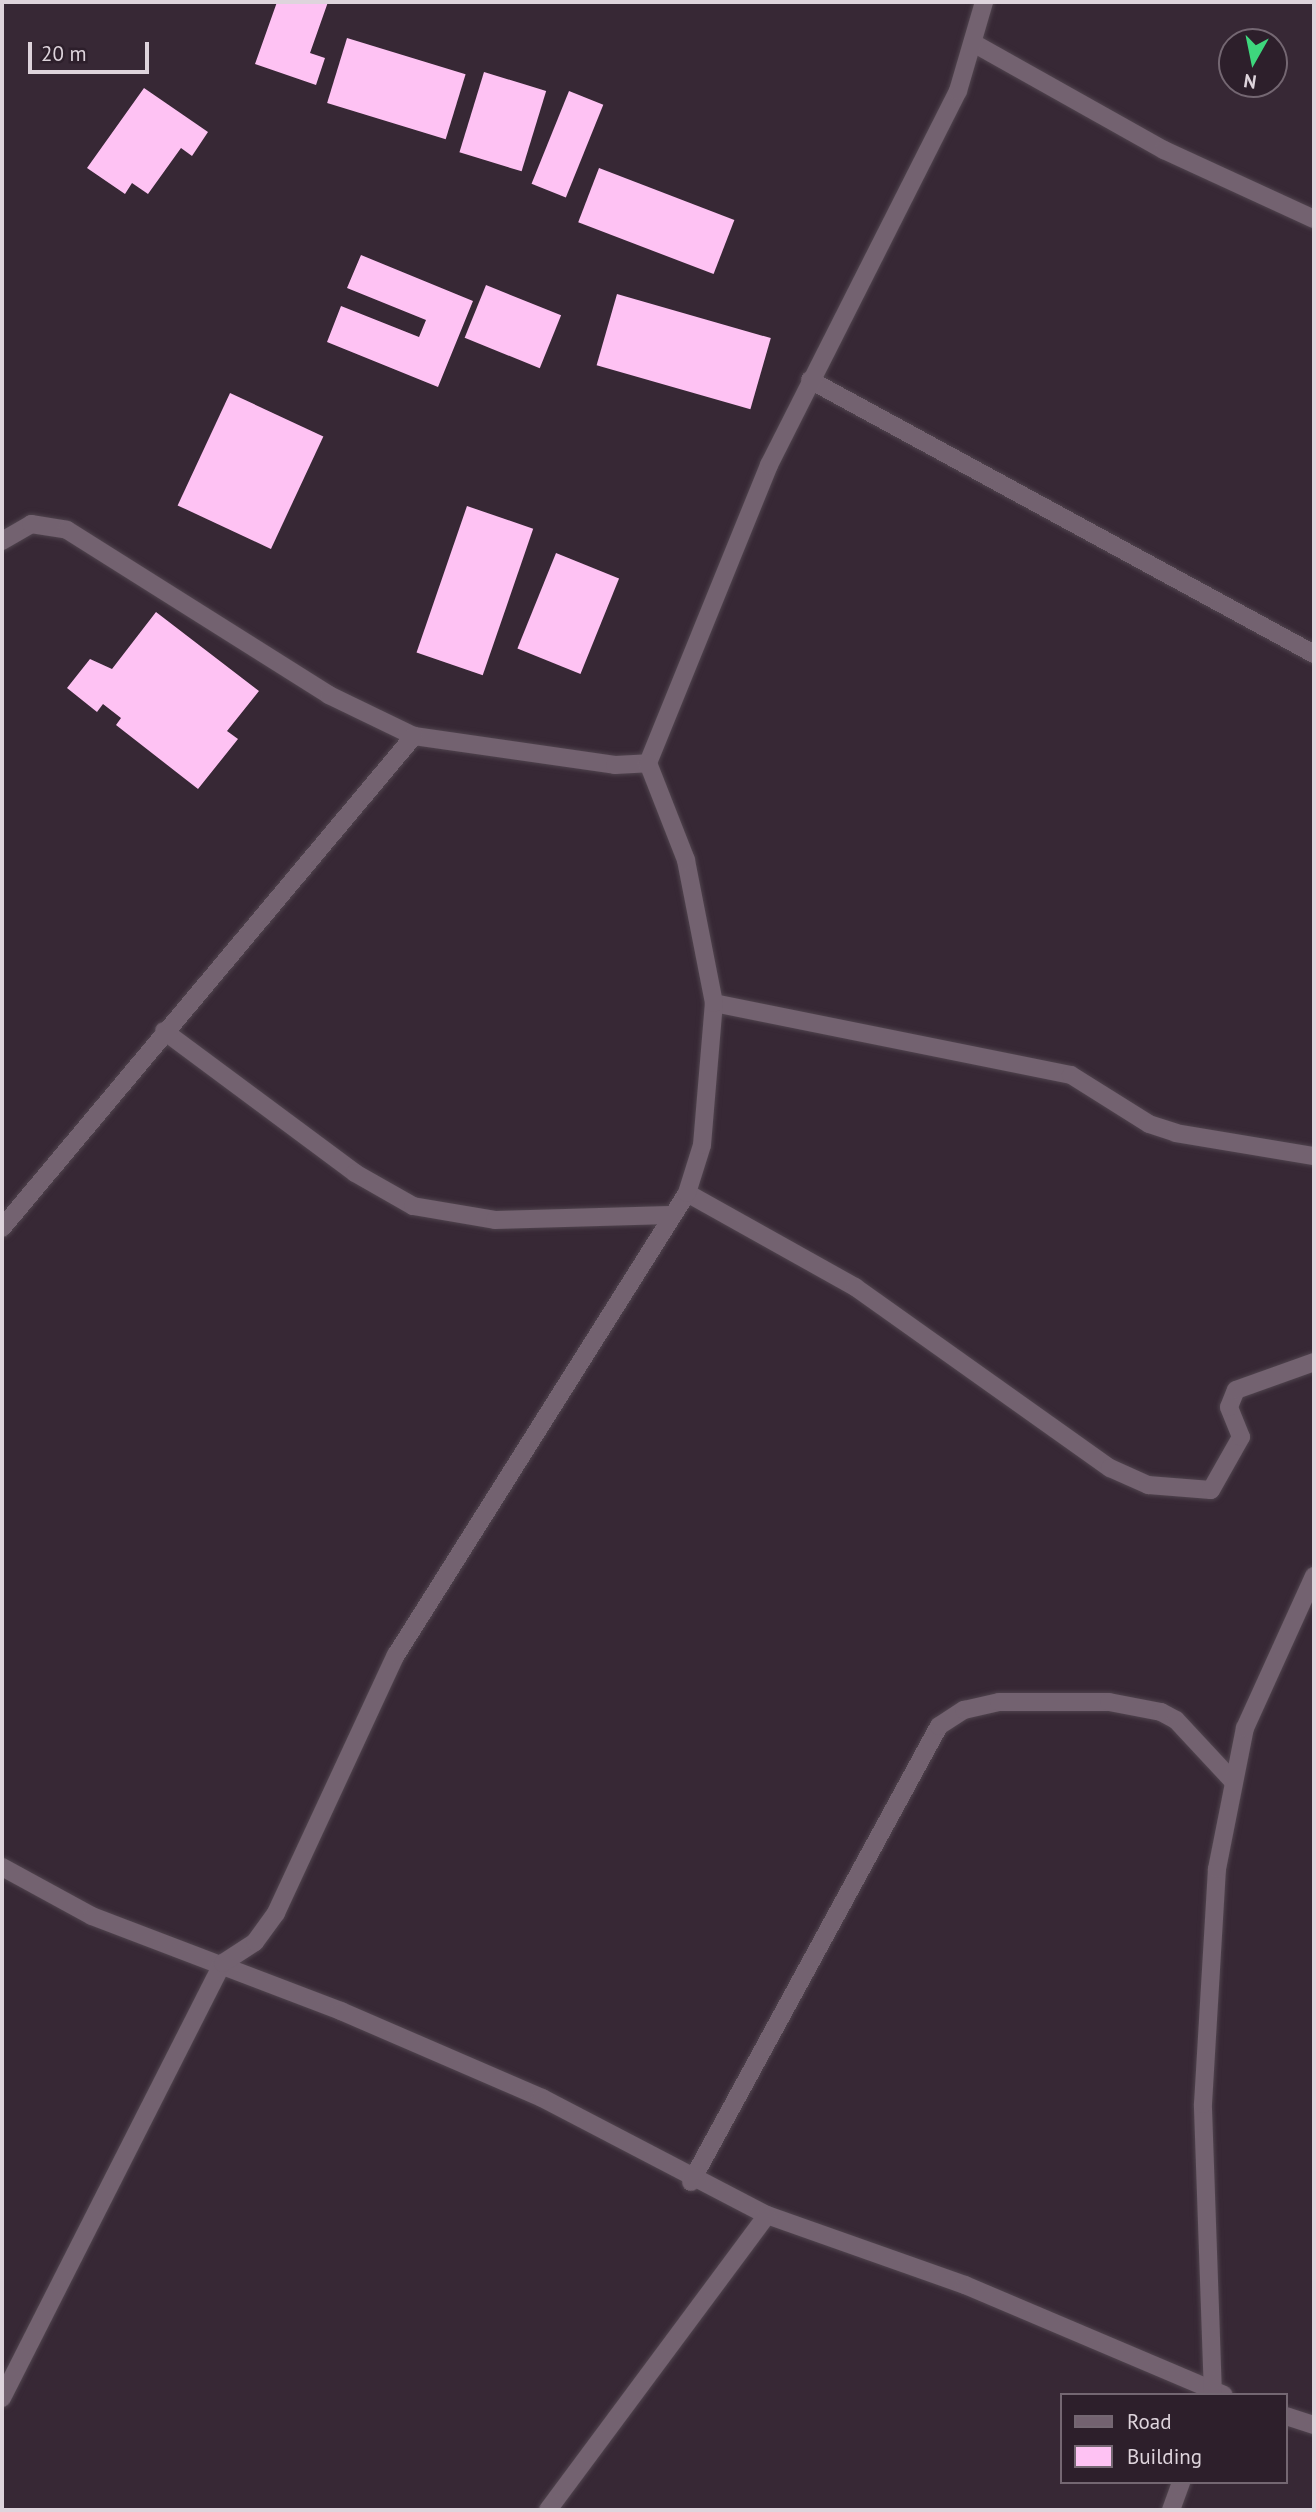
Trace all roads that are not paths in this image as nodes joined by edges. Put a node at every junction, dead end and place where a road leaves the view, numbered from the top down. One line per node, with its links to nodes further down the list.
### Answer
1 (984, 2): 2 (street)
2 (975, 44): 3 (street); 4 (street)
3 (1314, 219)
4 (810, 380): 6 (street); 8 (street)
5 (2, 541): 7 (street)
6 (1314, 654)
7 (414, 736): 8 (street); 10 (street)
8 (648, 763): 9 (street)
9 (713, 1003): 11 (street); 12 (street)
10 (164, 1031): 13 (street); 14 (street)
11 (1314, 1156)
12 (687, 1192): 13 (street); 15 (street)
13 (670, 1216): 19 (street)
14 (2, 1228)
15 (1314, 1362)
16 (1314, 1576): 17 (street)
17 (1232, 1780): 20 (street); 23 (street)
18 (2, 1867): 19 (street)
19 (223, 1963): 20 (street); 24 (street)
20 (691, 2182): 21 (street)
21 (766, 2215): 22 (street); 28 (street)
22 (1215, 2393)
23 (1217, 2393)
24 (2, 2398)
25 (1288, 2417): 26 (street)
26 (1314, 2425)
27 (1180, 2484): 29 (street)
28 (548, 2510)
29 (1171, 2510)

